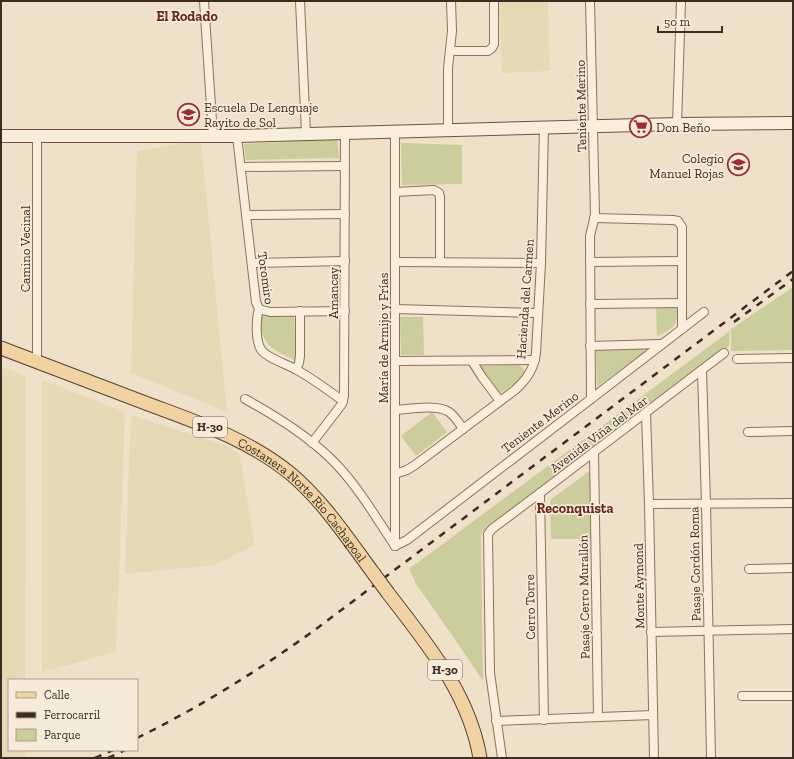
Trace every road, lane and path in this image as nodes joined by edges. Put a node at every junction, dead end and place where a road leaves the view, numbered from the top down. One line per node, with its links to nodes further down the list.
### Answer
1 (204, 1): 18 (street)
2 (300, 1): 15 (street)
3 (451, 1): 7 (street)
4 (494, 1): 7 (street)
5 (590, 1): 10 (street, Teniente Merino)
6 (680, 1): 9 (street)
7 (450, 51): 12 (street)
8 (793, 123): 9 (main road)
9 (677, 124): 10 (main road)
10 (593, 126): 11 (main road); 25 (street, Teniente Merino)
11 (544, 128): 12 (main road); 32 (street, Hacienda del Carmen)
12 (448, 130): 13 (main road)
13 (395, 131): 14 (main road); 22 (street, María de Armijo y Frías)
14 (345, 132): 15 (main road); 20 (street, Amancay)
15 (306, 134): 19 (main road)
16 (1, 136): 17 (main road)
17 (37, 136): 18 (main road); 51 (street, Camino Vecinal)
18 (213, 136): 19 (main road)
19 (237, 136): 21 (street, Toromiro)
20 (345, 166): 21 (street); 23 (street, Amancay)
21 (241, 167): 24 (street, Toromiro)
22 (395, 192): 28 (street, María de Armijo y Frías); 29 (street)
23 (345, 214): 24 (street); 26 (street, Amancay)
24 (246, 215): 31 (street, Toromiro)
25 (594, 218): 27 (street); 30 (street, Teniente Merino)
26 (345, 260): 31 (street); 38 (street, Amancay)
27 (681, 261): 30 (street); 33 (street)
28 (395, 262): 29 (street); 36 (street, María de Armijo y Frías)
29 (440, 262): 32 (street)
30 (590, 262): 34 (street, Teniente Merino)
31 (252, 263): 35 (street, Toromiro)
32 (541, 263): 40 (street, Hacienda del Carmen)
33 (682, 303): 34 (street); 41 (street)
34 (590, 304): 43 (street, Teniente Merino)
35 (259, 309): 37 (street); 52 (street, Toromiro)
36 (395, 309): 40 (street); 49 (street, María de Armijo y Frías)
37 (300, 311): 38 (street); 52 (street)
38 (345, 311): 56 (street, Amancay)
39 (704, 312): 41 (street)
40 (538, 313): 48 (street, Hacienda del Carmen)
41 (682, 328): 42 (street)
42 (661, 344): 43 (street); 55 (street)
43 (590, 346): 55 (street, Teniente Merino)
44 (1, 348): 51 (main road, Costanera Norte Río Cachapoal / H-30)
45 (724, 353): 53 (street, Avenida Viña del Mar)
46 (793, 358): 47 (street)
47 (737, 359)
48 (535, 360): 50 (street); 57 (street, Hacienda del Carmen)
49 (395, 361): 50 (street); 58 (street, María de Armijo y Frías)
50 (472, 361): 57 (street)
51 (37, 362): 82 (main road, Costanera Norte Río Cachapoal / H-30, bridge)
52 (296, 369): 56 (street, Toromiro)
53 (702, 370): 59 (street, Avenida Viña del Mar); 69 (street, Pasaje Cordón Roma)
54 (245, 398): 63 (street)
55 (591, 398): 70 (street, Teniente Merino)
56 (343, 400): 63 (street)
57 (500, 401): 60 (street, Hacienda del Carmen)
58 (395, 410): 60 (street); 65 (street, María de Armijo y Frías)
59 (646, 413): 64 (street, Avenida Viña del Mar); 68 (street, Monte Aymond)
60 (463, 429): 65 (street, Hacienda del Carmen)
61 (793, 431): 62 (street)
62 (748, 432)
63 (312, 443): 70 (street)
64 (594, 452): 66 (street, Avenida Viña del Mar); 79 (street, Pasaje Cerro Murallón)
65 (395, 474): 70 (street, María de Armijo y Frías)
66 (540, 493): 80 (street, Cerro Torre); 81 (street, Avenida Viña del Mar)
67 (793, 503): 69 (street)
68 (649, 504): 69 (street); 75 (street, Monte Aymond)
69 (706, 504): 74 (street, Pasaje Cordón Roma)
70 (395, 546)
71 (793, 568): 72 (street)
72 (749, 569)
73 (793, 629): 74 (street)
74 (708, 630): 75 (street); 85 (street, Pasaje Cordón Roma)
75 (651, 632): 78 (street, Monte Aymond)
76 (742, 696): 77 (street)
77 (793, 696)
78 (653, 715): 79 (street); 84 (street, Monte Aymond)
79 (598, 717): 80 (street)
80 (544, 720): 81 (street)
81 (496, 721): 83 (street)
82 (480, 758)
83 (502, 758)
84 (654, 758)
85 (711, 758)

